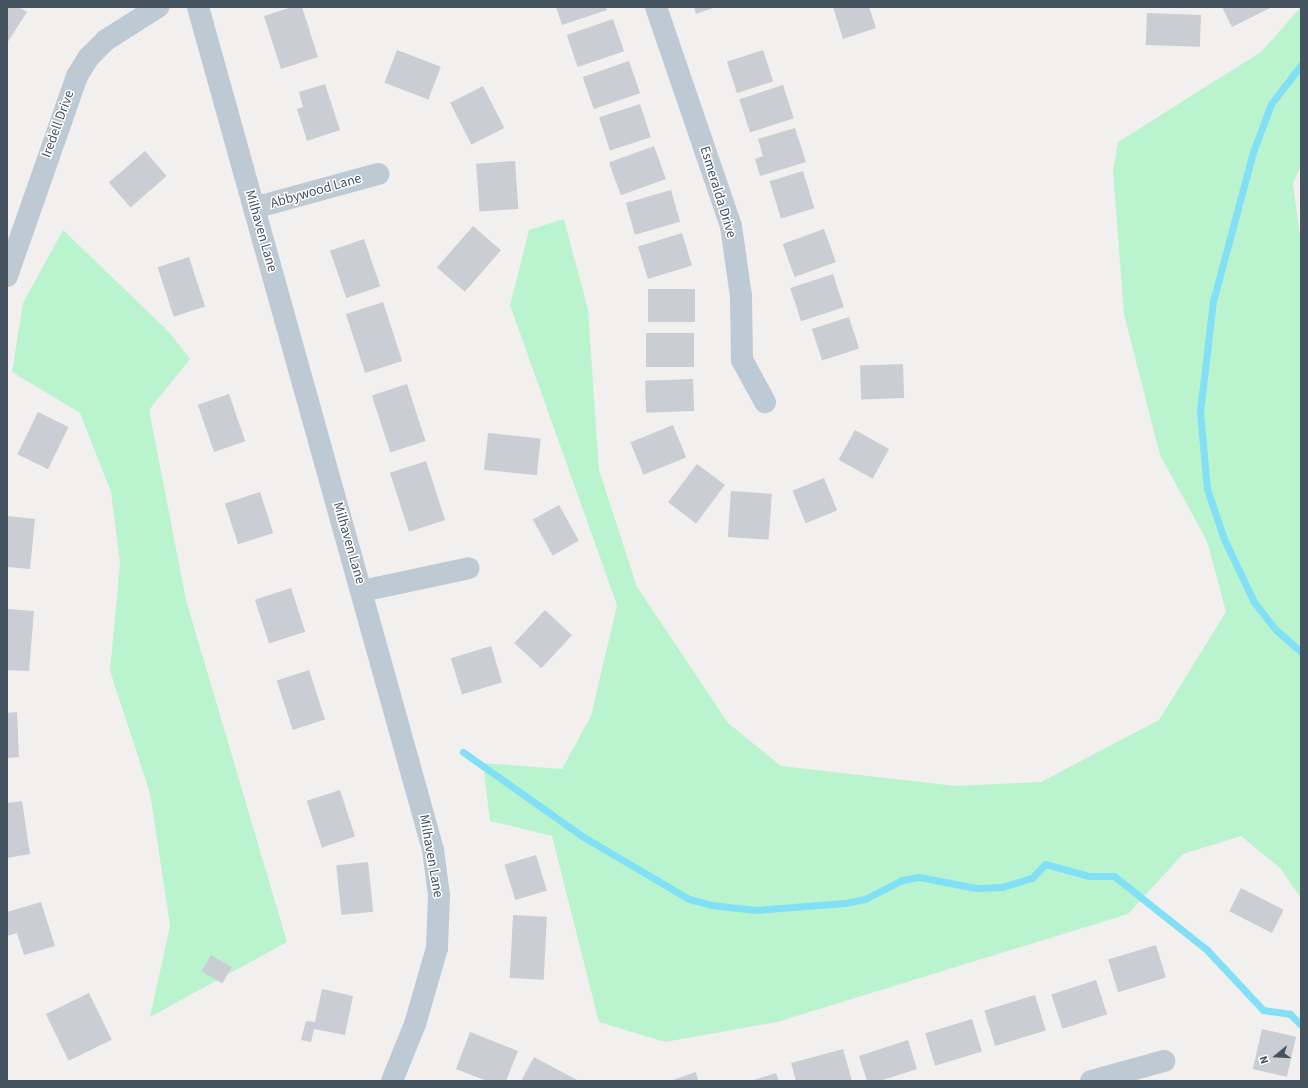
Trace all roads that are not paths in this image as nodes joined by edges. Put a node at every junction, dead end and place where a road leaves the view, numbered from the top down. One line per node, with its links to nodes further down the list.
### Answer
1 (158, 7): 6 (street, Iredell Drive)
2 (198, 7): 5 (street, Milhaven Lane)
3 (656, 7): 7 (street, Esmeralda Drive)
4 (378, 174): 5 (street, Abbywood Lane)
5 (254, 208): 9 (street, Milhaven Lane)
6 (7, 276)
7 (765, 402)
8 (469, 568): 9 (street)
9 (362, 591): 11 (street, Milhaven Lane)
10 (1164, 1061): 12 (street)
11 (392, 1081)
12 (1091, 1081)

